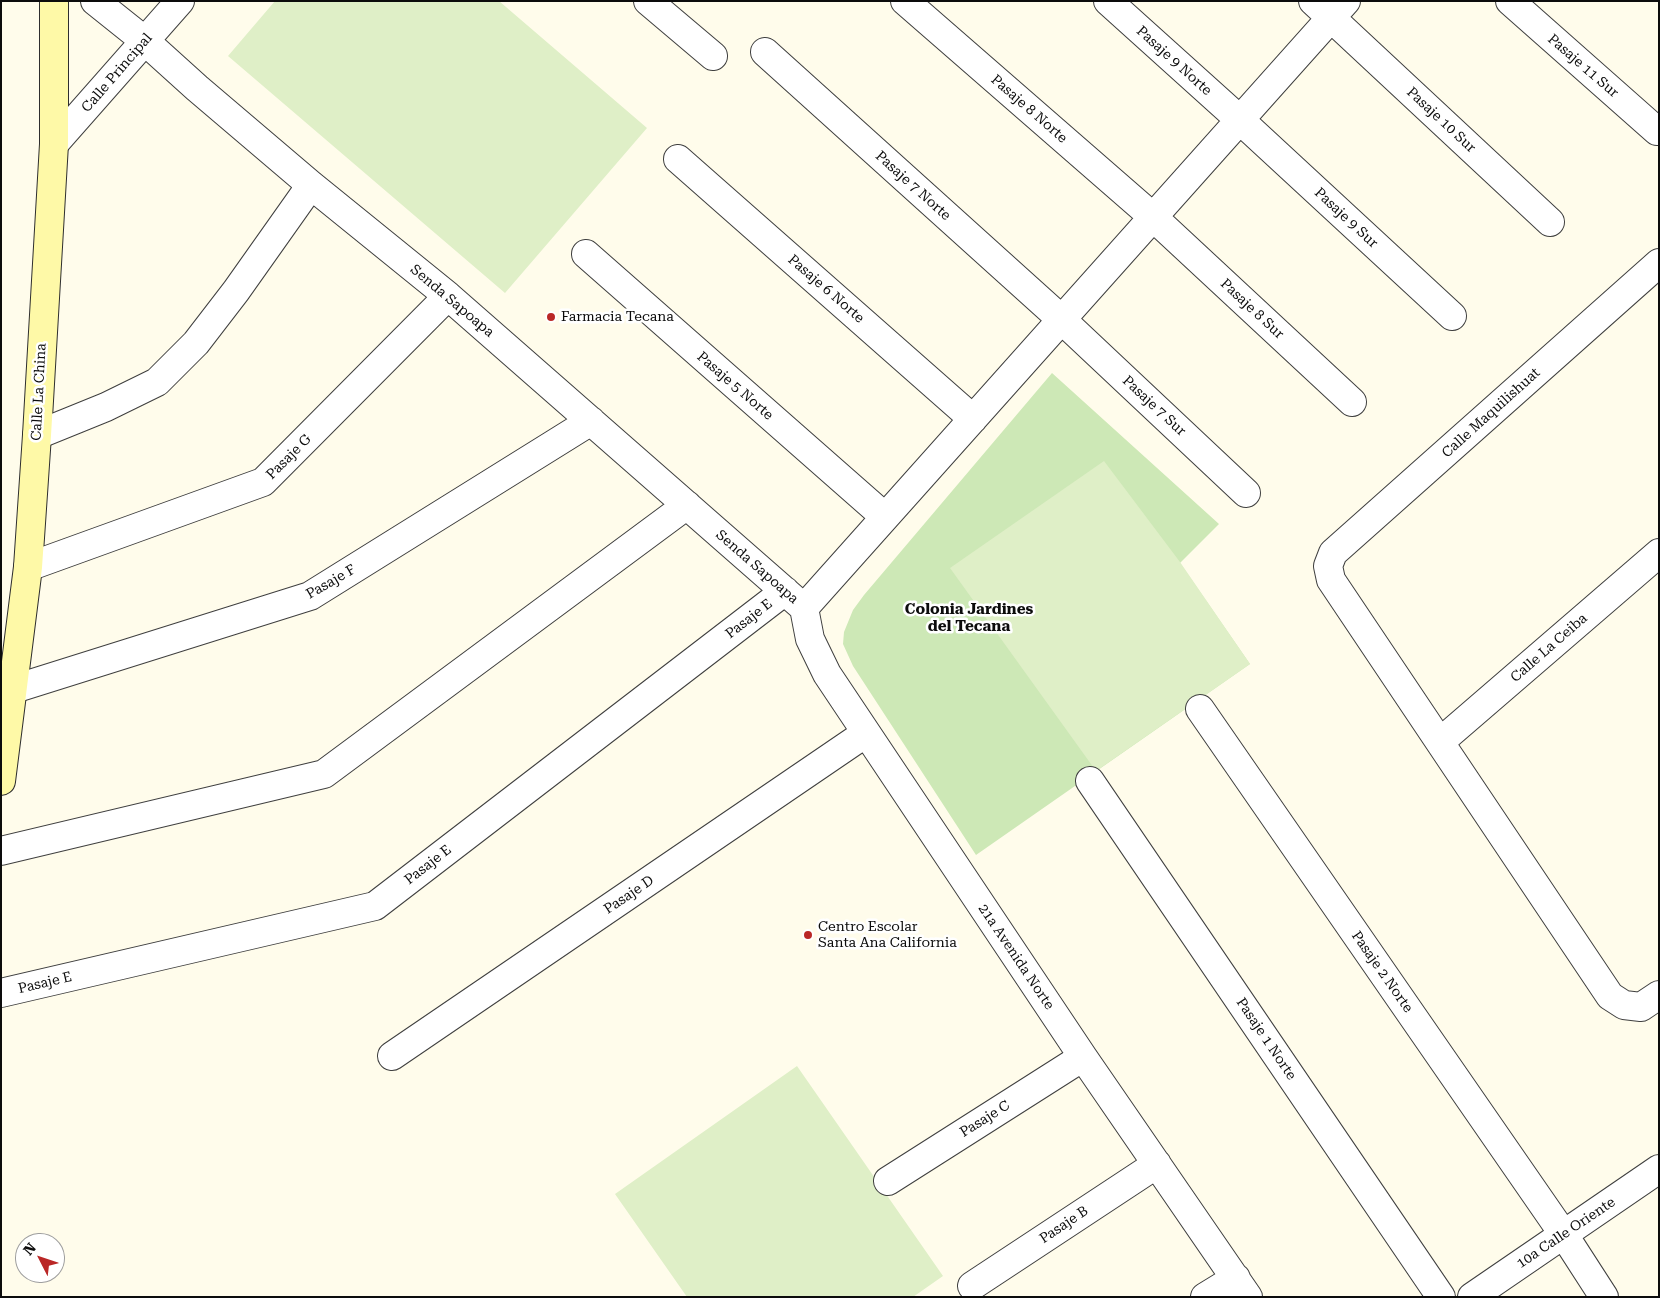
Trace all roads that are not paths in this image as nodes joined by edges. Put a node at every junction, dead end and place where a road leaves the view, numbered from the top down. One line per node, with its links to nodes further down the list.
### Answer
1 (54, 1): 14 (main road, Calle La China)
2 (95, 1): 9 (street, Senda Sapoapa)
3 (180, 1): 9 (street, Calle Principal)
4 (648, 1): 11 (street)
5 (905, 1): 17 (street, Pasaje 8 Norte)
6 (1108, 1): 12 (street, Pasaje 9 Norte)
7 (1510, 1): 13 (street, Pasaje 11 Sur)
8 (1330, 7): 12 (street, Pasaje E); 18 (street, Pasaje 10 Sur)
9 (145, 41): 14 (street, Calle Principal); 16 (street, Senda Sapoapa)
10 (765, 52): 23 (street, Pasaje 7 Norte)
11 (713, 56)
12 (1240, 120): 17 (street, Pasaje E); 22 (street, Pasaje 9 Sur)
13 (1657, 130)
14 (54, 144): 27 (main road, Calle La China)
15 (678, 159): 25 (street, Pasaje 6 Norte)
16 (311, 185): 21 (street, Senda Sapoapa); 27 (street)
17 (1153, 217): 23 (street, Pasaje E); 24 (street, Pasaje 8 Sur)
18 (1550, 222)
19 (586, 254): 30 (street, Pasaje 5 Norte)
20 (1659, 263): 37 (street, Calle Maquilishuat)
21 (448, 296): 26 (street, Senda Sapoapa); 32 (street, Pasaje G)
22 (1452, 316)
23 (1061, 319): 25 (street, Pasaje E); 28 (street, Pasaje 7 Sur)
24 (1352, 402)
25 (973, 419): 30 (street, Pasaje E)
26 (591, 422): 29 (street, Senda Sapoapa); 34 (street, Pasaje F)
27 (37, 435): 32 (main road, Calle La China)
28 (1246, 494)
29 (687, 505): 33 (street, Senda Sapoapa); 40 (street)
30 (885, 517): 33 (street, Pasaje E)
31 (1659, 553): 37 (street, Calle La Ceiba)
32 (28, 567): 34 (main road, Calle La China)
33 (794, 599): 36 (street, 21a Avenida Norte); 41 (street, Pasaje E)
34 (14, 688): 38 (main road, Calle La China)
35 (1200, 709): 48 (street, Pasaje 2 Norte)
36 (866, 733): 43 (street, Pasaje D); 44 (street, 21a Avenida Norte)
37 (1440, 742): 42 (street)
38 (1, 781)
39 (1090, 781): 52 (street, Pasaje 1 Norte)
40 (1, 850)
41 (1, 993)
42 (1659, 995)
43 (392, 1056)
44 (1083, 1058): 45 (street, 21a Avenida Norte); 47 (street, Pasaje C)
45 (1157, 1164): 49 (street, Pasaje B); 50 (street, 21a Avenida Norte)
46 (1659, 1170): 48 (street, 10a Calle Oriente)
47 (888, 1181)
48 (1564, 1235): 53 (street, 10a Calle Oriente); 54 (street, Pasaje 2 Norte)
49 (972, 1286)
50 (1242, 1287): 51 (street)
51 (1205, 1297)
52 (1441, 1297)
53 (1472, 1297)
54 (1604, 1297)

